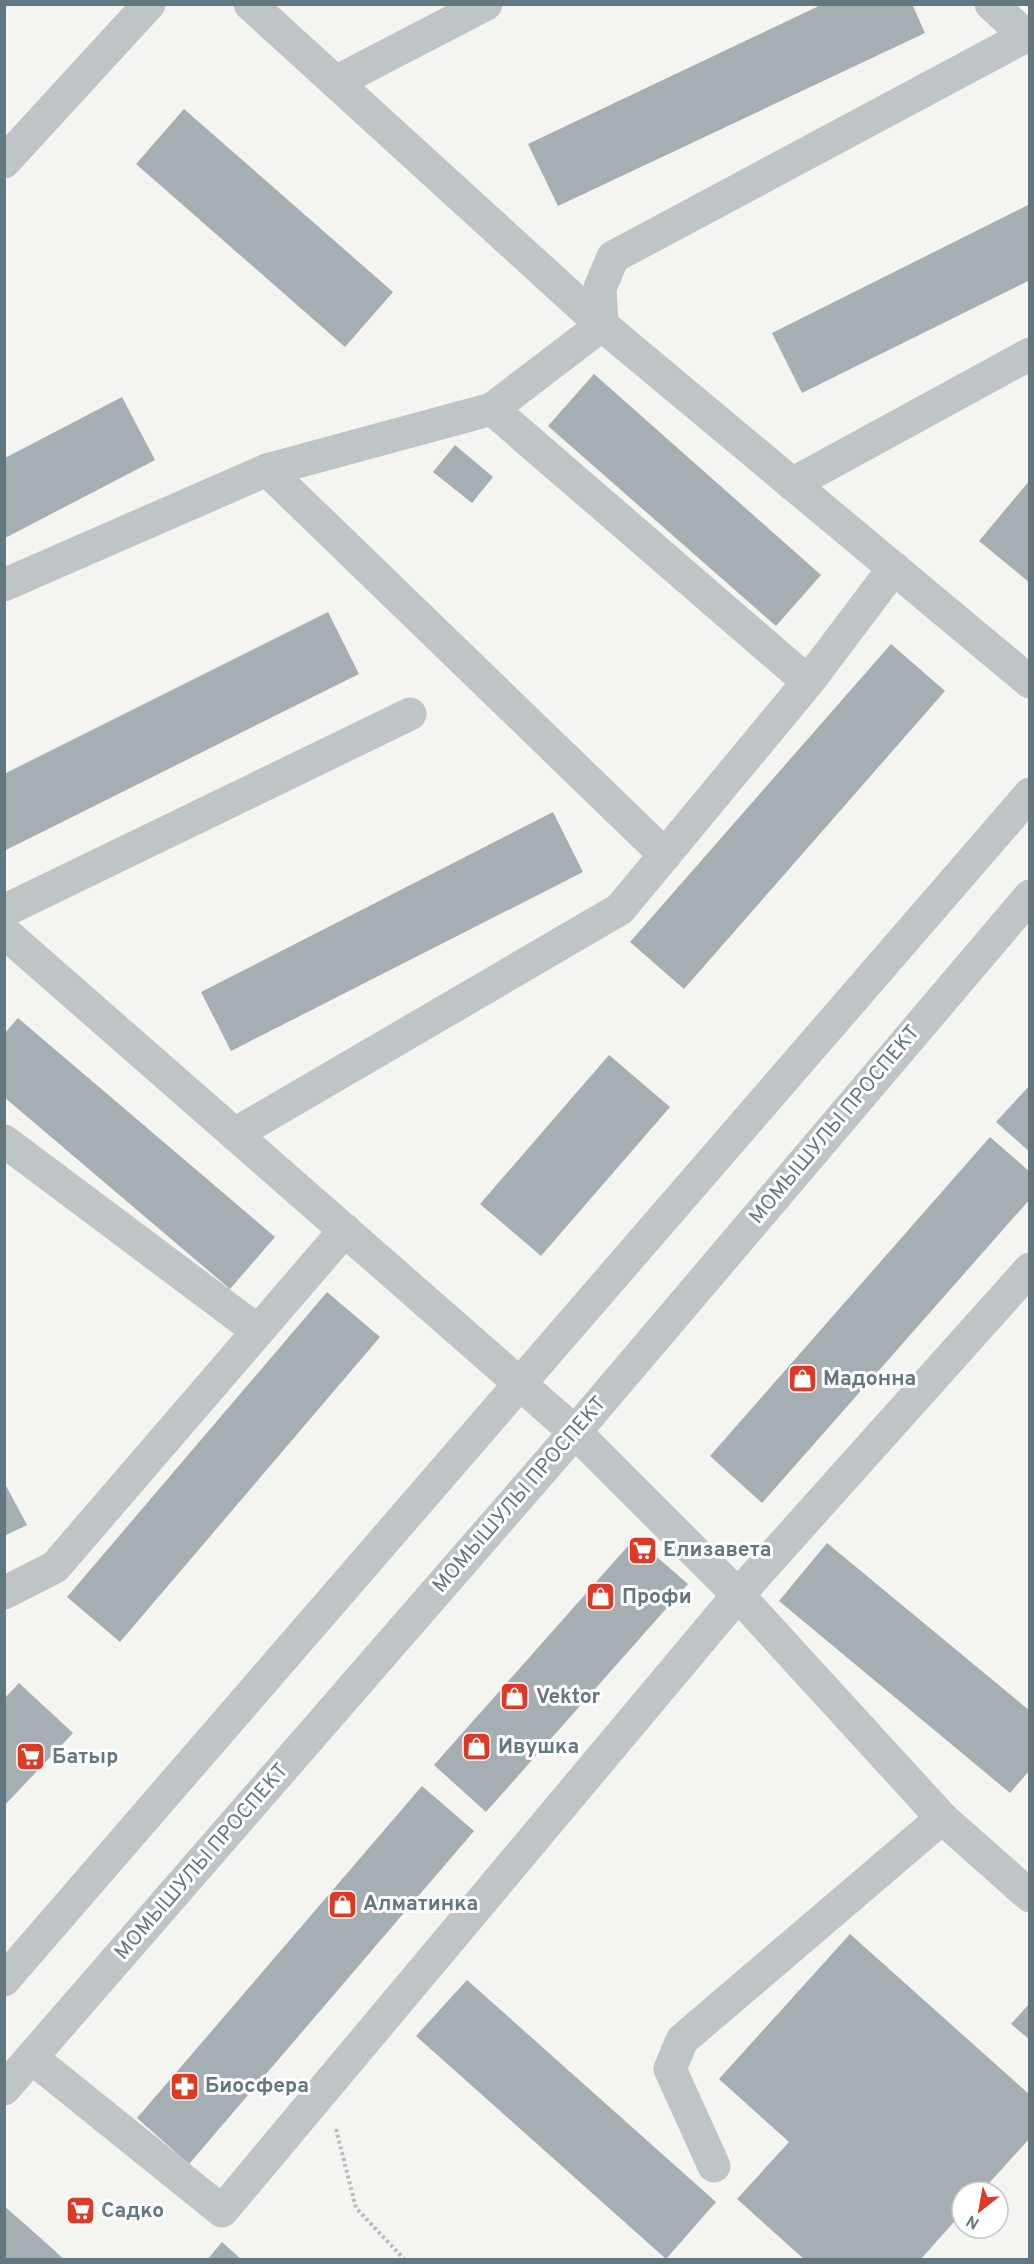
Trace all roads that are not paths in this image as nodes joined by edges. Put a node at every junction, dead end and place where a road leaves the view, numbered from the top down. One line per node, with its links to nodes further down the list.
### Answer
1 (149, 4): 7 (street)
2 (250, 4): 6 (street)
3 (486, 4): 6 (street)
4 (991, 4): 5 (street)
5 (1028, 38): 8 (street)
6 (336, 82): 8 (street)
7 (4, 162)
8 (602, 325): 10 (street); 12 (street)
9 (1029, 354): 12 (street)
10 (492, 409): 11 (street); 15 (street)
11 (267, 470): 14 (street); 19 (street)
12 (792, 484): 13 (street)
13 (894, 568): 15 (street); 16 (street)
14 (4, 585)
15 (808, 682): 19 (street)
16 (1029, 682)
17 (410, 714): 21 (street)
18 (1029, 794): 28 (street)
19 (665, 855): 23 (street)
20 (1029, 896): 29 (street, МОМЫШУЛЫ ПРОСПЕКТ)
21 (4, 911)
22 (4, 932): 23 (street)
23 (235, 1134): 25 (street)
24 (4, 1141): 27 (street)
25 (345, 1230): 27 (street); 28 (street)
26 (1029, 1269): 31 (street)
27 (258, 1331): 30 (street)
28 (521, 1385): 29 (street); 34 (street)
29 (575, 1432): 31 (street); 35 (street, МОМЫШУЛЫ ПРОСПЕКТ)
30 (4, 1593)
31 (738, 1596): 32 (street); 35 (street)
32 (942, 1818): 33 (street); 37 (street)
33 (1029, 1896)
34 (4, 1980)
35 (32, 2058): 36 (street, МОМЫШУЛЫ ПРОСПЕКТ)
36 (4, 2089)
37 (714, 2166)

